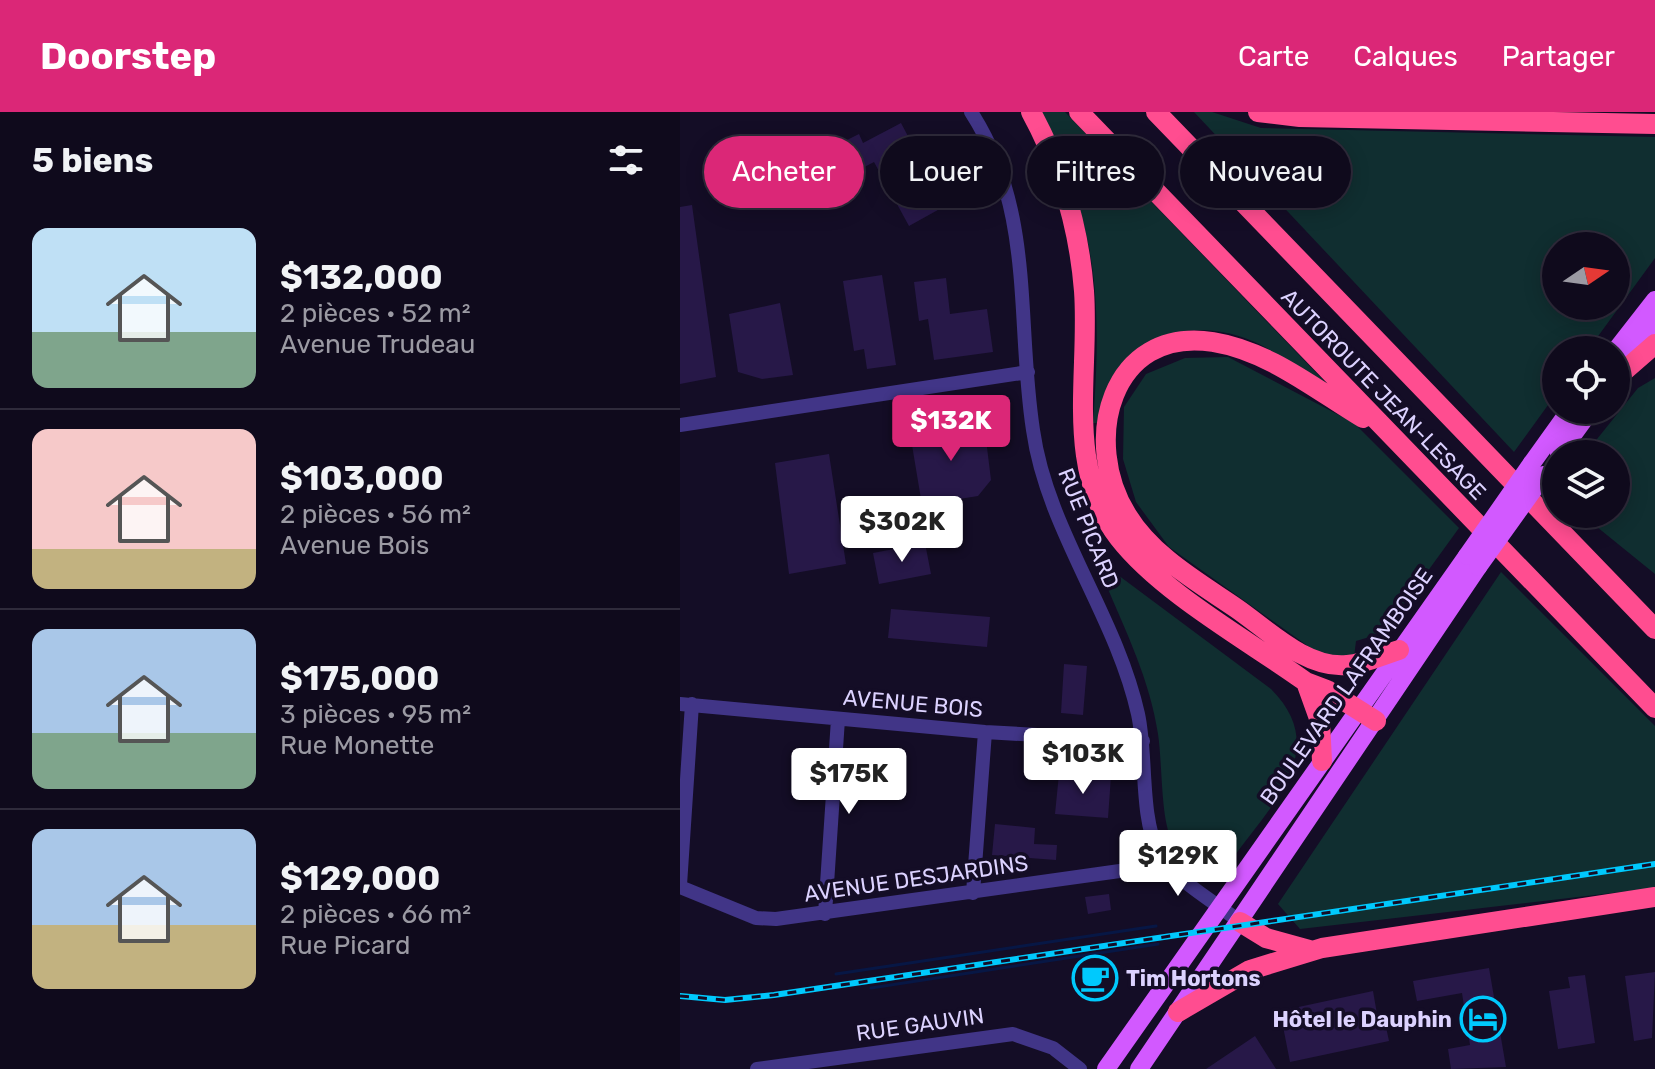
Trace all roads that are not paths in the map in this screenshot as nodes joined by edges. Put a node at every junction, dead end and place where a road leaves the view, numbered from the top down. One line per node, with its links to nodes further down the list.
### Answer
1 (971, 112): 13 (street, RUE PICARD)
2 (1031, 112): 24 (highway)
3 (1079, 112): 16 (highway, AUTOROUTE JEAN-LESAGE)
4 (1156, 112): 19 (highway, AUTOROUTE JEAN-LESAGE)
5 (1258, 112): 6 (highway)
6 (1655, 124)
7 (1655, 300): 9 (main road)
8 (1655, 324): 11 (main road)
9 (1627, 336)
10 (1655, 344): 12 (highway)
11 (1630, 359)
12 (1630, 366)
13 (1028, 372): 15 (street); 31 (street, RUE PICARD)
14 (1562, 424): 18 (main road, BOULEVARD LAFRAMBOISE)
15 (680, 425)
16 (1388, 432): 23 (highway); 26 (highway, AUTOROUTE JEAN-LESAGE)
17 (1542, 466): 18 (main road, BOULEVARD LAFRAMBOISE)
18 (1538, 469): 20 (main road, BOULEVARD LAFRAMBOISE, bridge)
19 (1585, 557): 21 (highway); 22 (highway, AUTOROUTE JEAN-LESAGE)
20 (1473, 562): 23 (main road, BOULEVARD LAFRAMBOISE); 29 (main road, BOULEVARD LAFRAMBOISE)
21 (1655, 610)
22 (1655, 629)
23 (1399, 650): 27 (main road, BOULEVARD LAFRAMBOISE)
24 (1306, 682): 27 (highway); 32 (highway)
25 (686, 704): 28 (street, AVENUE BOIS); 34 (street)
26 (1655, 708)
27 (1358, 709): 29 (highway); 32 (main road, BOULEVARD LAFRAMBOISE)
28 (838, 719): 30 (street, AVENUE BOIS); 38 (street)
29 (1376, 721): 39 (main road, BOULEVARD LAFRAMBOISE)
30 (985, 732): 31 (street, AVENUE BOIS); 35 (street)
31 (1143, 741): 33 (street, RUE PICARD)
32 (1322, 761): 37 (main road, BOULEVARD LAFRAMBOISE)
33 (1162, 860): 35 (street, AVENUE DESJARDINS); 37 (street)
34 (680, 886): 38 (street, AVENUE DESJARDINS)
35 (973, 893): 38 (street, AVENUE DESJARDINS)
36 (1655, 897): 40 (highway)
37 (1221, 907): 39 (street); 44 (main road, BOULEVARD LAFRAMBOISE)
38 (825, 914)
39 (1240, 922): 40 (highway); 41 (main road, BOULEVARD LAFRAMBOISE)
40 (1313, 950): 41 (highway)
41 (1178, 1012): 45 (main road, BOULEVARD LAFRAMBOISE)
42 (757, 1069): 43 (street, RUE GAUVIN)
43 (1080, 1069)
44 (1106, 1069)
45 (1139, 1069)

